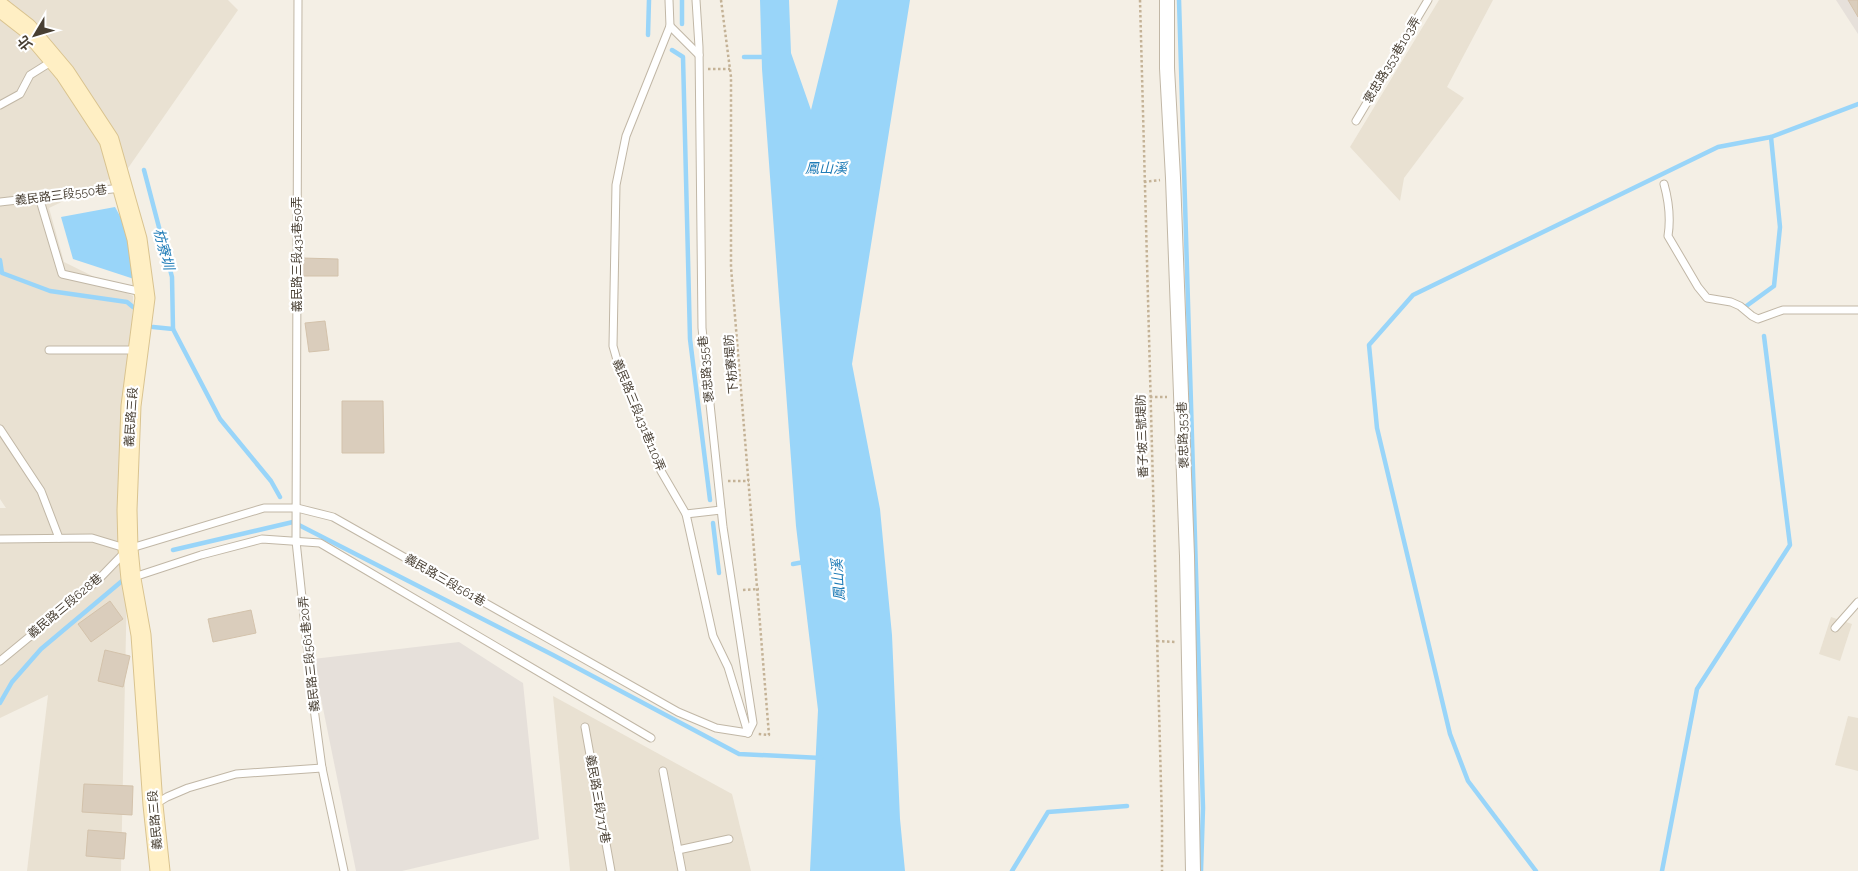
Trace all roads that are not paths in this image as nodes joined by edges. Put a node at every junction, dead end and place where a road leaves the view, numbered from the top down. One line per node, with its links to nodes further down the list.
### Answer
1 (298, 0): 21 (lane, 義民路三段431巷50弄)
2 (669, 0): 7 (lane, 義民路三段431巷110弄)
3 (696, 0): 8 (lane, 褒忠路355巷)
4 (1167, 0): 44 (street, 褒忠路353巷)
5 (1428, 0): 11 (lane, 褒忠路353巷103弄)
6 (0, 7): 9 (main road, 義民路三段)
7 (670, 26): 8 (lane); 23 (lane, 義民路三段431巷110弄)
8 (699, 55): 22 (lane, 褒忠路355巷)
9 (54, 60): 10 (lane); 13 (main road, 義民路三段)
10 (0, 105)
11 (1356, 121)
12 (1664, 184): 17 (lane)
13 (121, 188): 14 (lane, 義民路三段550巷); 16 (main road, 義民路三段)
14 (39, 197): 15 (lane, 義民路三段550巷); 16 (lane)
15 (0, 202)
16 (145, 293): 19 (main road, 義民路三段)
17 (1858, 310)
18 (49, 350): 19 (lane)
19 (138, 350): 27 (main road, 義民路三段)
20 (0, 429): 24 (lane)
21 (297, 508): 26 (lane, 義民路三段431巷50弄); 27 (lane, 義民路三段561巷); 33 (lane, 義民路三段561巷)
22 (721, 510): 23 (lane); 33 (lane, 褒忠路355巷)
23 (686, 514): 33 (lane, 義民路三段431巷110弄)
24 (59, 538): 25 (lane); 27 (lane)
25 (0, 539)
26 (296, 541): 28 (lane); 34 (lane); 35 (lane, 義民路三段561巷20弄)
27 (128, 549): 28 (main road, 義民路三段); 31 (lane, 義民路三段628巷)
28 (131, 578): 37 (main road, 義民路三段)
29 (1858, 602): 30 (lane)
30 (1835, 628)
31 (0, 661)
32 (585, 727): 42 (lane, 義民路三段717巷)
33 (748, 734)
34 (651, 738)
35 (322, 768): 37 (lane); 41 (lane, 義民路三段561巷20弄)
36 (664, 771): 39 (lane)
37 (153, 805): 40 (main road, 義民路三段)
38 (729, 839): 39 (lane)
39 (678, 850): 43 (lane)
40 (160, 871)
41 (344, 871)
42 (612, 871)
43 (682, 871)
44 (1193, 871)

